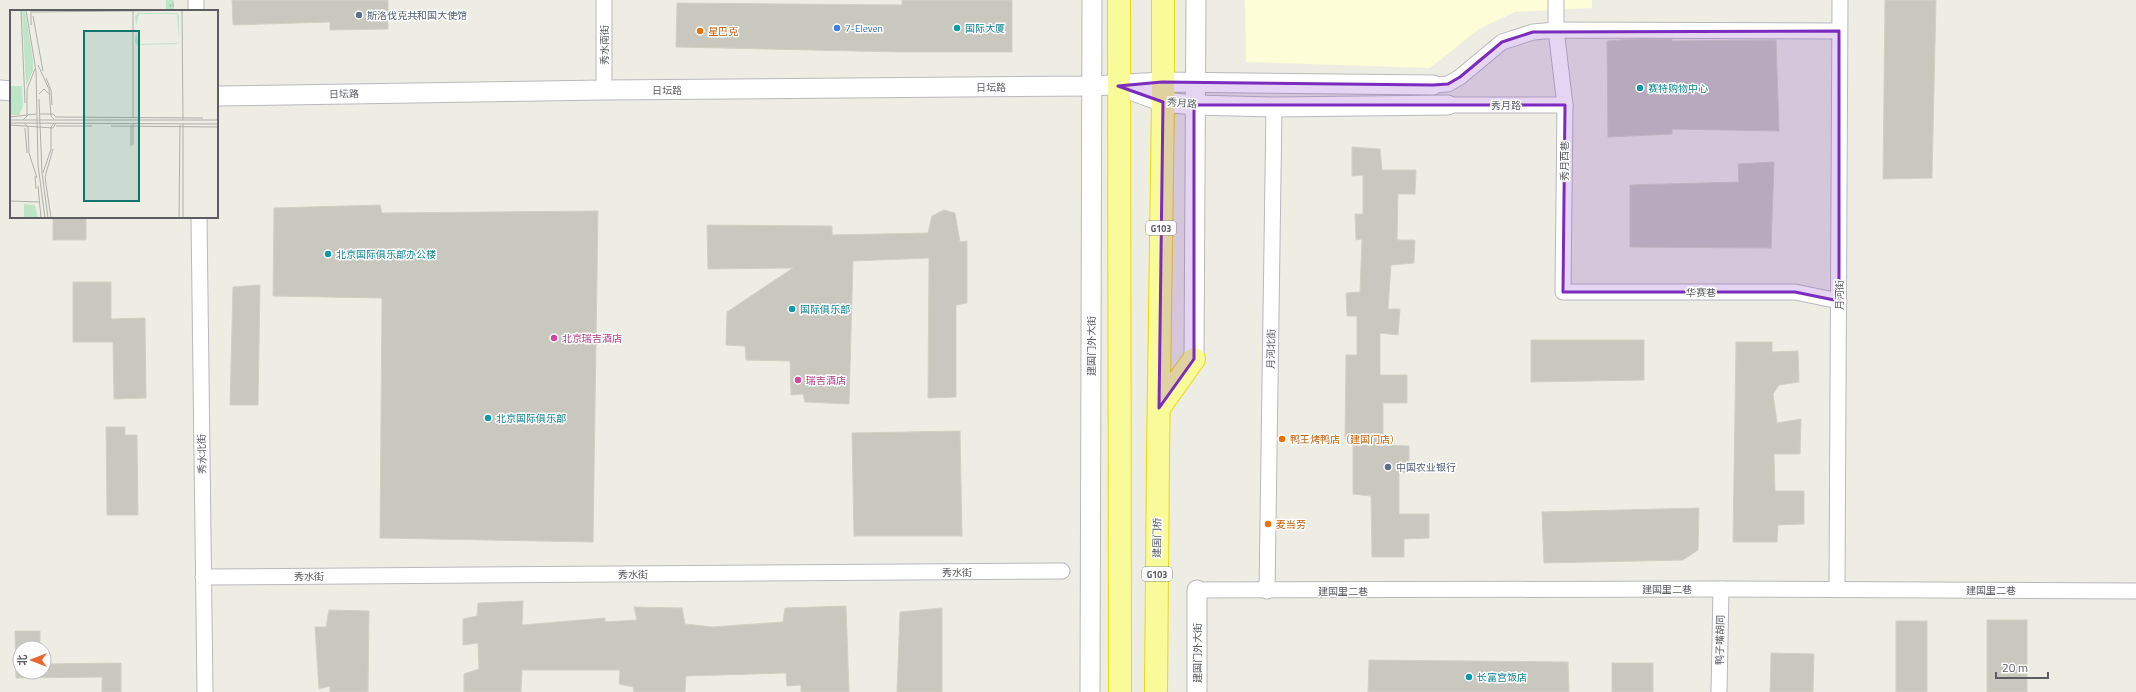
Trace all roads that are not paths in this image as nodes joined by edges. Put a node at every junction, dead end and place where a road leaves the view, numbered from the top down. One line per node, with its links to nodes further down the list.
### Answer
1 (604, 0): 15 (street, 秀水南街)
2 (1092, 0): 12 (street, 建国门外大街)
3 (1119, 0): 13 (highway)
4 (1163, 0): 17 (highway, G103)
5 (1196, 0): 10 (street)
6 (1556, 0): 8 (street, 秀月西巷)
7 (1840, 0): 9 (street, 月河街)
8 (1556, 30): 9 (street); 11 (street); 21 (street, 秀月西巷)
9 (1839, 31): 25 (street, 月河街)
10 (1195, 83): 11 (street, 秀月路); 17 (street, 秀月路); 19 (street)
11 (1433, 85)
12 (1092, 86): 13 (street, 日坛路); 15 (street, 日坛路); 36 (street, 建国门外大街)
13 (1118, 86): 17 (street, 秀月路); 37 (highway)
14 (0, 90): 16 (street)
15 (604, 90): 18 (street, 日坛路)
16 (10, 91)
17 (1163, 92): 19 (street, 秀月路); 27 (highway, G103)
18 (218, 96)
19 (1194, 105): 22 (street, 秀月路); 26 (street)
20 (1448, 105): 21 (street, 秀月路); 22 (street, 秀月路)
21 (1565, 105): 24 (street, 秀月西巷)
22 (1274, 107): 33 (street, 月河北街)
23 (199, 218): 29 (street, 秀水北街)
24 (1563, 292): 25 (street, 华赛巷)
25 (1839, 301): 31 (street, 月河街)
26 (1194, 359): 27 (highway)
27 (1159, 408): 38 (highway, 建国门桥 / G103, bridge)
28 (1062, 571): 29 (street, 秀水街)
29 (203, 577): 35 (street, 秀水北街)
30 (1721, 589): 31 (street, 建国里二巷); 33 (street, 建国里二巷); 40 (street, 鸭子嘴胡同)
31 (1837, 589): 34 (street, 建国里二巷)
32 (1197, 590): 33 (street, 建国里二巷); 39 (street, 建国门外大街)
33 (1267, 591)
34 (2136, 591)
35 (205, 692)
36 (1090, 692)
37 (1120, 692)
38 (1156, 692)
39 (1197, 692)
40 (1719, 692)

